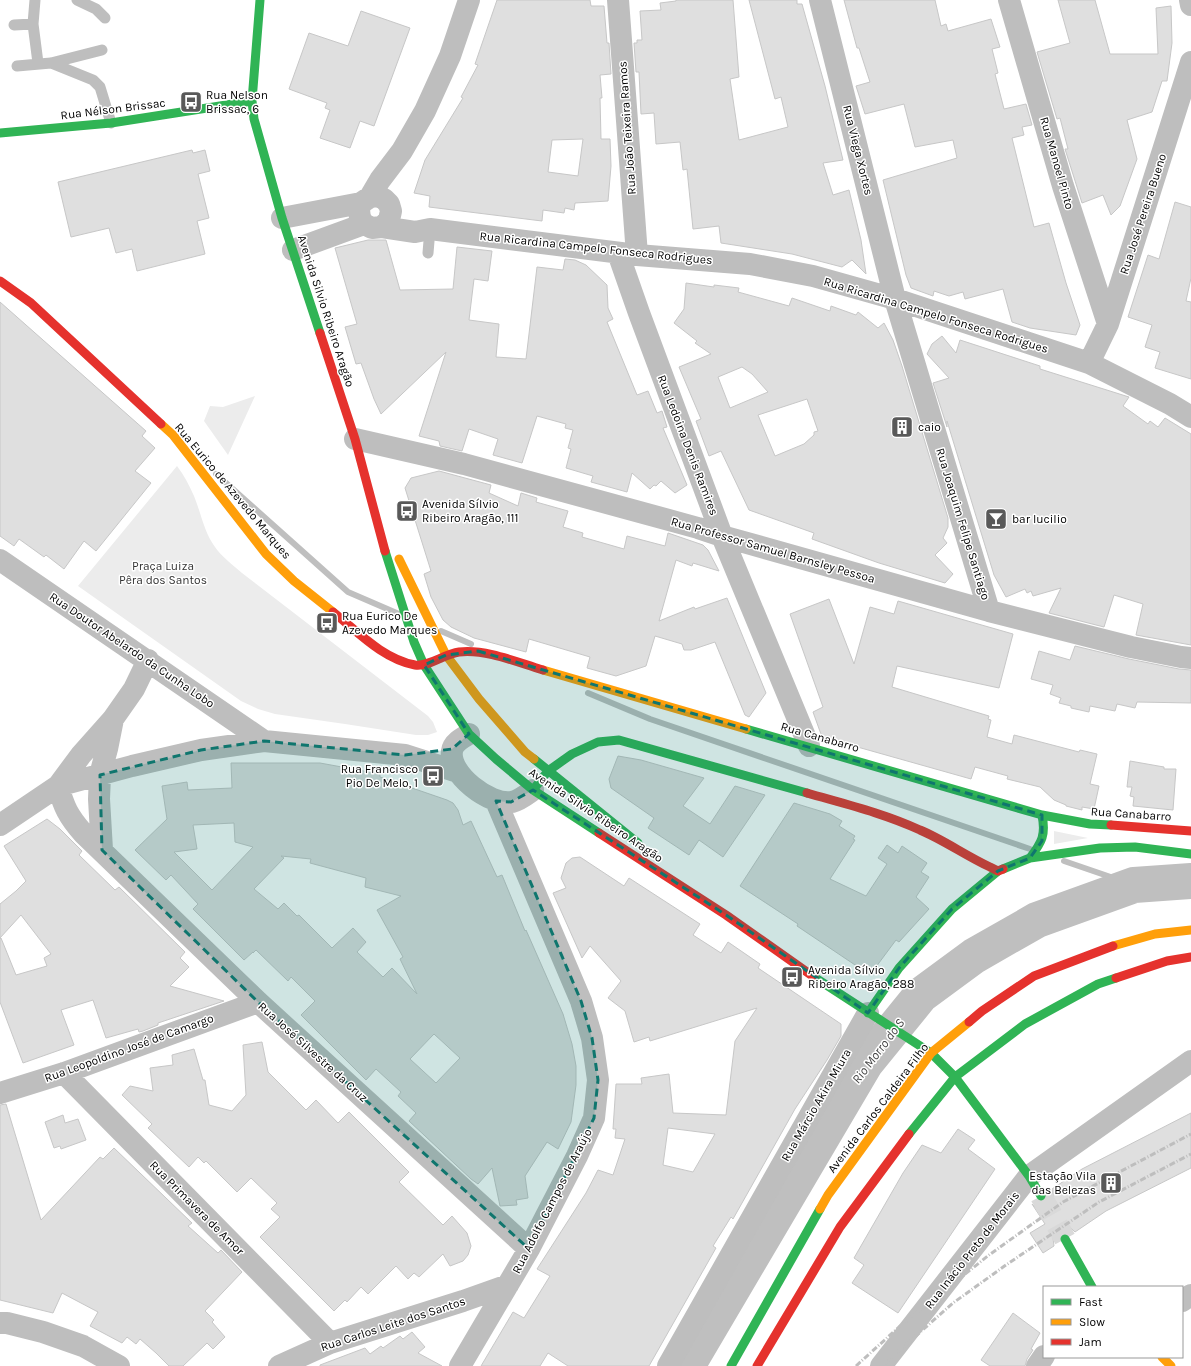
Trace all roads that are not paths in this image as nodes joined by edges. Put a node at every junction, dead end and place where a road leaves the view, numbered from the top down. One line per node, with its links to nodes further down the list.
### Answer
1 (35, 0): 11 (lane)
2 (77, 0): 10 (lane)
3 (260, 0): 18 (street, Avenida Silvio Ribeiro Aragão)
4 (468, 0): 21 (street)
5 (618, 0): 26 (street, Rua João Teixeira Ramos)
6 (820, 0): 28 (street, Rua Viega Xortes)
7 (1009, 0): 29 (street, Rua Manoel Pinto)
8 (1190, 0): 9 (street)
9 (1191, 5)
10 (105, 18)
11 (33, 24): 12 (lane); 15 (lane)
12 (14, 25)
13 (102, 50): 16 (lane)
14 (1191, 62): 29 (street, Rua José Pereira Bueno)
15 (38, 63): 16 (lane); 17 (lane)
16 (51, 63): 19 (lane)
17 (17, 66)
18 (252, 101): 19 (street, Rua Nélson Brissac); 22 (street, Avenida Silvio Ribeiro Aragão)
19 (111, 123): 20 (street, Rua Nélson Brissac)
20 (0, 133)
21 (376, 211): 22 (street, Rua Ricardina Campelo Fonseca Rodrigues); 23 (street, Rua Ricardina Campelo Fonseca Rodrigues); 24 (street)
22 (282, 218): 24 (street, Avenida Silvio Ribeiro Aragão)
23 (430, 229): 25 (lane); 26 (street, Rua Ricardina Campelo Fonseca Rodrigues)
24 (294, 250): 32 (street, Avenida Silvio Ribeiro Aragão)
25 (428, 253)
26 (627, 254): 28 (street, Rua Ricardina Campelo Fonseca Rodrigues); 34 (street, Rua Ledoina Denis Ramires)
27 (0, 281): 40 (street, Rua Eurico de Azevedo Marques)
28 (895, 299): 30 (street, Rua Ricardina Campelo Fonseca Rodrigues); 36 (street, Rua Joaquim Felipe Santiago)
29 (1108, 324): 30 (street, Rua José Pereira Bueno)
30 (1089, 363): 31 (street, Rua Ricardina Campelo Fonseca Rodrigues)
31 (1191, 417)
32 (355, 439): 33 (street, Avenida Silvio Ribeiro Aragão); 34 (street, Rua Professor Samuel Barnsley Pessoa)
33 (379, 527): 37 (street, Avenida Silvio Ribeiro Aragão); 40 (street, Avenida Silvio Ribeiro Aragão)
34 (722, 536): 36 (street, Rua Professor Samuel Barnsley Pessoa); 45 (street, Rua Ledoina Denis Ramires)
35 (0, 560): 39 (street, Rua Doutor Abelardo da Cunha Lobo)
36 (990, 611): 38 (street, Rua Professor Samuel Barnsley Pessoa)
37 (446, 655): 40 (street); 45 (street, Rua Canabarro); 47 (street, Avenida Silvio Ribeiro Aragão)
38 (1191, 658)
39 (148, 660): 41 (street); 44 (street, Rua Doutor Abelardo da Cunha Lobo)
40 (424, 665): 42 (street, Avenida Silvio Ribeiro Aragão)
41 (113, 719): 51 (street); 52 (street)
42 (476, 733): 46 (street); 53 (street, Avenida Silvio Ribeiro Aragão)
43 (501, 738): 47 (street)
44 (264, 741): 48 (street); 51 (street)
45 (808, 746): 55 (street, Rua Canabarro)
46 (452, 749): 48 (street); 50 (street)
47 (526, 752): 49 (street, Avenida Silvio Ribeiro Aragão)
48 (405, 755): 50 (street)
49 (548, 770): 53 (street); 59 (street, Avenida Silvio Ribeiro Aragão); 63 (street)
50 (458, 772): 54 (street)
51 (100, 774): 52 (street); 58 (street)
52 (58, 786): 56 (street); 58 (street, Rua José Silvestre da Cruz)
53 (533, 790): 54 (street); 64 (street, Avenida Silvio Ribeiro Aragão)
54 (496, 801): 77 (street, Rua Adolfo Campos de Araújo)
55 (1042, 815): 57 (street, Rua Canabarro); 61 (street)
56 (0, 825)
57 (1191, 831)
58 (102, 850): 67 (street, Rua José Silvestre da Cruz)
59 (646, 850)
60 (1191, 854): 61 (street)
61 (1030, 858): 63 (street)
62 (658, 860): 64 (street, Avenida Silvio Ribeiro Aragão)
63 (998, 870): 68 (street, Rua Márcio Akira Miura)
64 (726, 915): 68 (street, Avenida Silvio Ribeiro Aragão)
65 (1191, 930): 69 (street, Avenida Carlos Caldeira Filho)
66 (1191, 958): 72 (street)
67 (258, 1002): 71 (street, Rua Leopoldino José de Camargo); 77 (street, Rua José Silvestre da Cruz)
68 (868, 1013): 69 (street, Avenida Silvio Ribeiro Aragão); 86 (street, Rua Márcio Akira Miura)
69 (931, 1053): 72 (street, Avenida Silvio Ribeiro Aragão); 87 (street, Avenida Carlos Caldeira Filho)
70 (1191, 1061): 74 (street, Rua Inácio Preto de Morais)
71 (64, 1073): 73 (street, Rua Leopoldino José de Camargo); 81 (street, Rua Primavera de Amor)
72 (955, 1077): 74 (street, Avenida Silvio Ribeiro Aragão); 88 (street)
73 (0, 1093)
74 (1029, 1176): 75 (street, Avenida Silvio Ribeiro Aragão); 89 (street, Rua Inácio Preto de Morais)
75 (1041, 1196)
76 (1064, 1239): 79 (street)
77 (529, 1249): 78 (street, Rua Adolfo Campos de Araújo)
78 (508, 1285): 81 (street, Rua Carlos Leite dos Santos); 85 (street, Rua Adolfo Campos de Araújo)
79 (1091, 1286)
80 (0, 1323): 83 (street)
81 (330, 1343): 84 (street, Rua Carlos Leite dos Santos)
82 (1043, 1357): 90 (street)
83 (119, 1366)
84 (279, 1366)
85 (460, 1366)
86 (668, 1366)
87 (731, 1366)
88 (757, 1366)
89 (881, 1366)
90 (1037, 1366)

